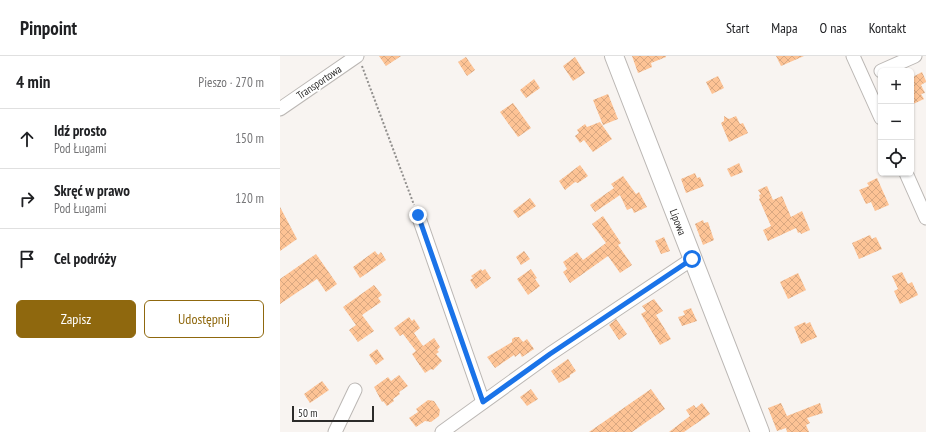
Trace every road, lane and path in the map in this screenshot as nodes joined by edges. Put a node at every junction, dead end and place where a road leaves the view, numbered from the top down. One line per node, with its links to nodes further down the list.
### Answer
1 (614, 56): 13 (main road, Lipowa)
2 (853, 56): 7 (street)
3 (915, 56): 5 (street)
4 (359, 60): 8 (street, Transportowa); 11 (path)
5 (888, 68)
6 (878, 72): 7 (street)
7 (864, 79): 9 (street)
8 (280, 109)
9 (878, 111)
10 (907, 176): 12 (street)
11 (418, 215): 15 (street)
12 (926, 218)
13 (692, 259): 15 (street); 18 (main road, Lipowa)
14 (355, 390): 16 (street)
15 (483, 402): 17 (street)
16 (335, 432)
17 (442, 432)
18 (760, 432)

